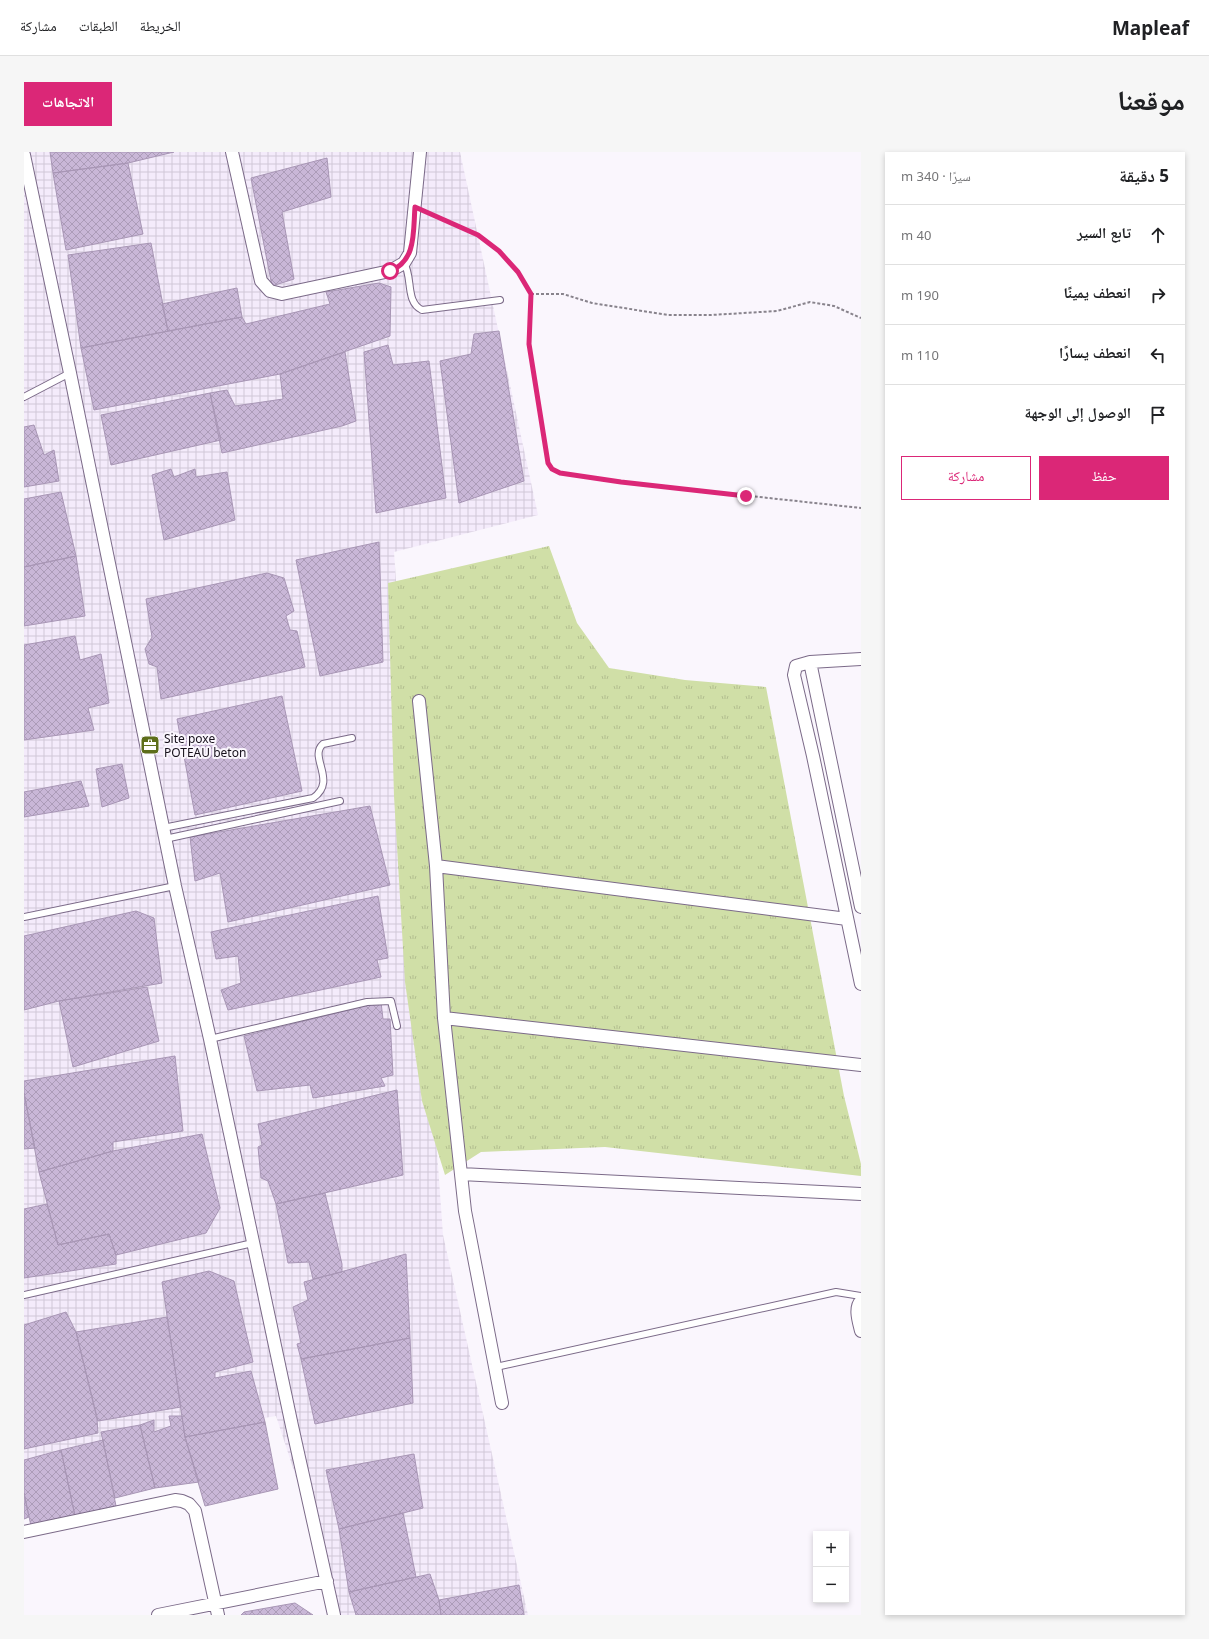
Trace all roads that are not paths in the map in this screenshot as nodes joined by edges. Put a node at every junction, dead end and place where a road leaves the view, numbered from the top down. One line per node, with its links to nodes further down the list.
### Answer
1 (232, 152): 4 (street)
2 (420, 152): 4 (street)
3 (24, 155): 6 (street)
4 (404, 263): 5 (lane)
5 (500, 300)
6 (70, 373): 7 (lane); 13 (street)
7 (24, 397)
8 (861, 659): 9 (street)
9 (810, 662): 16 (street); 18 (street)
10 (419, 701): 14 (street)
11 (352, 738): 13 (lane)
12 (340, 801): 13 (lane)
13 (164, 833): 15 (street)
14 (436, 866): 18 (street); 20 (street)
15 (175, 886): 17 (lane); 22 (street)
16 (861, 907)
17 (24, 917)
18 (847, 919): 19 (street)
19 (861, 984)
20 (444, 1018): 23 (street); 24 (street)
21 (397, 1026): 22 (lane)
22 (210, 1039): 26 (street)
23 (861, 1066)
24 (461, 1174): 25 (street); 31 (street)
25 (861, 1194)
26 (253, 1243): 27 (lane); 34 (street)
27 (24, 1295)
28 (861, 1296): 31 (lane)
29 (861, 1301): 30 (street)
30 (861, 1331)
31 (496, 1367): 32 (street)
32 (502, 1403)
33 (24, 1532): 35 (street)
34 (327, 1581): 35 (street); 37 (street)
35 (217, 1609): 36 (street)
36 (158, 1615)
37 (334, 1615)

